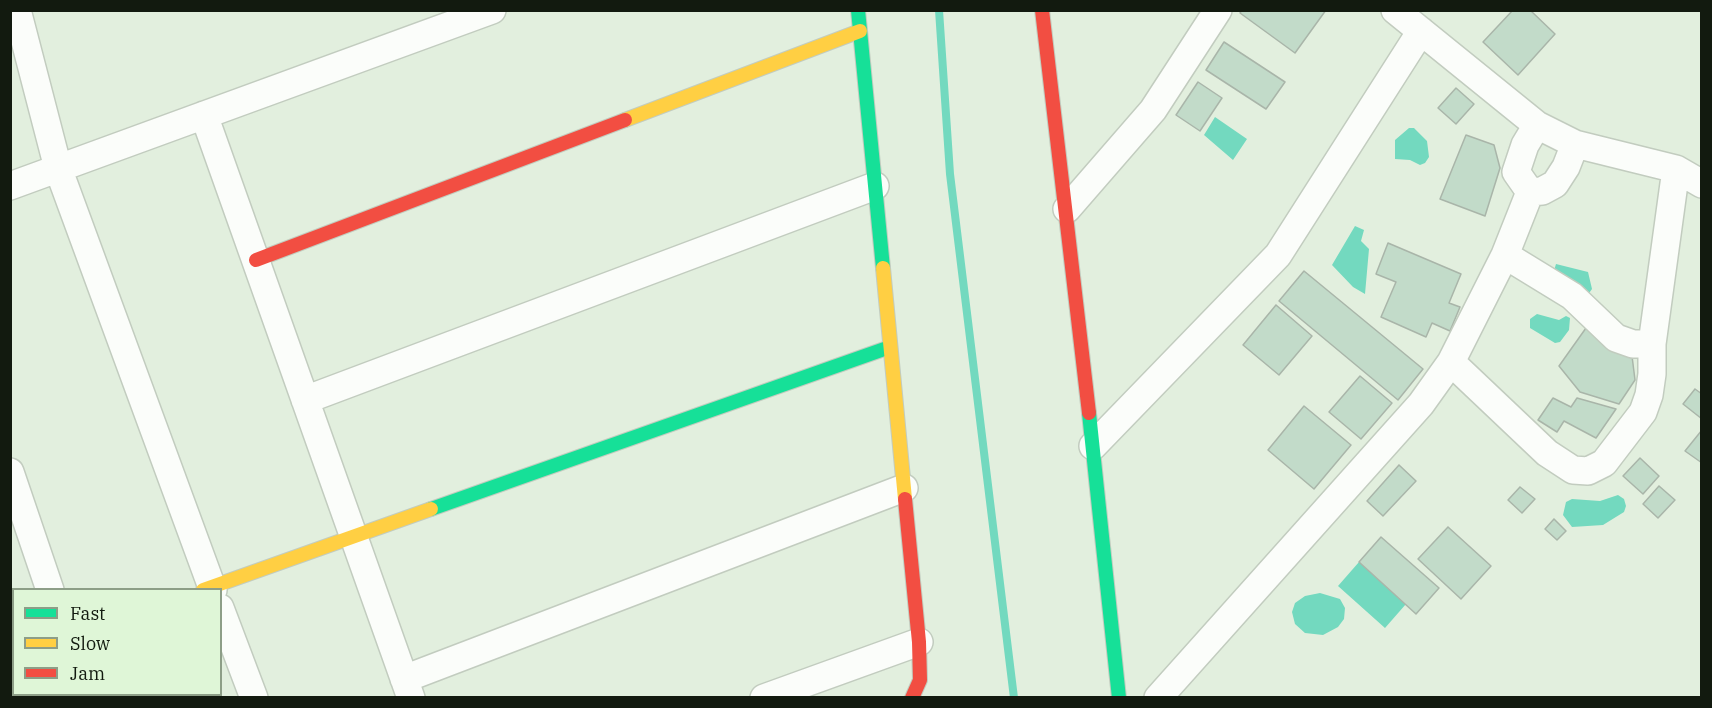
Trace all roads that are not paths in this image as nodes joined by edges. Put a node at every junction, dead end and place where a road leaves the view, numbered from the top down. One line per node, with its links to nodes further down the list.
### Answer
1 (17, 10): 13 (street)
2 (492, 10): 9 (street)
3 (858, 10): 7 (street)
4 (1042, 10): 18 (street)
5 (1218, 10): 18 (street)
6 (1395, 10): 8 (street)
7 (860, 31): 16 (street); 20 (street)
8 (1421, 31): 10 (street); 25 (street)
9 (204, 115): 13 (street); 20 (street)
10 (1537, 125): 11 (street); 17 (street)
11 (1575, 144): 12 (street); 17 (street)
12 (1689, 166): 14 (street); 21 (street)
13 (58, 168): 15 (street); 31 (street)
14 (1701, 184)
15 (10, 186)
16 (875, 186): 22 (street); 24 (street)
17 (1530, 192): 19 (street)
18 (1067, 209): 25 (street)
19 (1505, 255): 21 (street); 23 (street)
20 (256, 261): 24 (street)
21 (1652, 344): 23 (street)
22 (890, 347): 27 (street); 29 (street)
23 (1451, 362): 40 (street)
24 (305, 400): 29 (street)
25 (1093, 446): 39 (street)
26 (10, 472): 28 (street)
27 (904, 488): 34 (street); 35 (street)
28 (16, 507): 30 (street)
29 (354, 536): 32 (street); 35 (street)
30 (49, 588)
31 (210, 588)
32 (222, 589)
33 (222, 618): 36 (street)
34 (919, 642): 37 (street); 38 (street)
35 (407, 688)
36 (254, 698)
37 (764, 698)
38 (912, 698)
39 (1119, 698)
40 (1158, 698)

